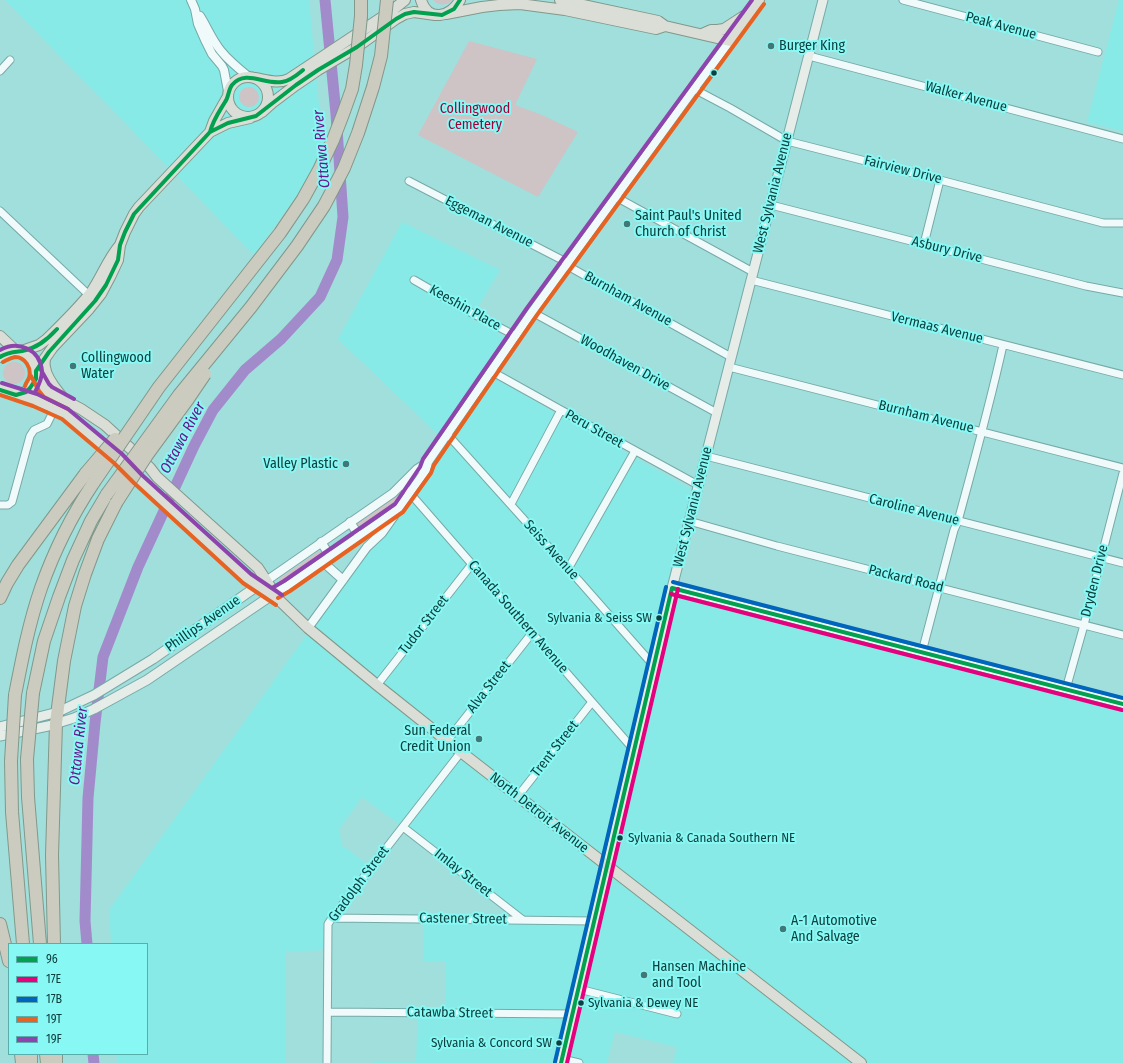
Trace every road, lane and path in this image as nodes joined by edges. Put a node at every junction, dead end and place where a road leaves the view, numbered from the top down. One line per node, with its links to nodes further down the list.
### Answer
1 (191, 0): 11 (street)
2 (362, 0): 69 (highway, bridge)
3 (388, 0): 73 (highway, bridge)
4 (405, 0): 21 (main road)
5 (421, 0): 15 (main road)
6 (460, 0): 14 (main road)
7 (560, 0): 12 (main road)
8 (759, 0): 13 (main road, Phillips Avenue)
9 (823, 0): 19 (main road, West Sylvania Avenue)
10 (903, 0): 18 (street, Peak Avenue)
11 (195, 9): 23 (street); 25 (street)
12 (593, 9): 14 (main road); 16 (main road)
13 (752, 10): 16 (main road); 17 (main road, Phillips Avenue)
14 (446, 14): 15 (main road)
15 (435, 15): 21 (main road)
16 (700, 34): 17 (main road)
17 (730, 41): 24 (street, Phillips Avenue)
18 (1098, 52)
19 (809, 56): 29 (street, Walker Avenue); 30 (main road, West Sylvania Avenue)
20 (10, 60): 22 (street)
21 (317, 65): 23 (main road); 26 (main road)
22 (0, 71)
23 (252, 78): 25 (main road); 26 (main road)
24 (694, 89): 30 (street, Fairview Drive); 33 (street, Phillips Avenue)
25 (228, 95): 27 (main road); 28 (main road)
26 (262, 112): 27 (main road)
27 (250, 118): 28 (main road)
28 (210, 132): 42 (main road)
29 (1123, 139)
30 (787, 141): 31 (street, Fairview Drive); 34 (main road, West Sylvania Avenue)
31 (940, 180): 36 (street, Fairview Drive); 37 (street)
32 (409, 181): 38 (street, Eggeman Avenue)
33 (616, 197): 38 (street, Phillips Avenue); 39 (street, Vermaas Avenue)
34 (771, 205): 37 (street, Asbury Drive); 39 (main road, West Sylvania Avenue)
35 (0, 211): 42 (street)
36 (1123, 223)
37 (924, 244): 41 (street, Asbury Drive)
38 (567, 264): 43 (street, Phillips Avenue); 50 (street, Burnham Avenue)
39 (752, 276): 46 (street, Vermaas Avenue); 50 (main road, West Sylvania Avenue)
40 (414, 280): 45 (street, Keeshin Place)
41 (1123, 293)
42 (92, 298): 47 (main road); 49 (main road)
43 (532, 312): 45 (street, Phillips Avenue); 59 (street, Woodhaven Drive)
44 (0, 336): 47 (main road)
45 (516, 336): 52 (street, Phillips Avenue)
46 (1003, 345): 54 (street, Vermaas Avenue); 62 (street)
47 (18, 352): 48 (main road); 53 (main road, North Detroit Avenue)
48 (0, 357)
49 (45, 357): 53 (main road); 57 (main road)
50 (731, 357): 51 (main road, West Sylvania Avenue)
51 (729, 367): 59 (main road, West Sylvania Avenue); 62 (street, Burnham Avenue)
52 (491, 371): 58 (street, Peru Street); 63 (street, Phillips Avenue)
53 (36, 372): 56 (main road); 57 (main road, North Detroit Avenue)
54 (1123, 375)
55 (0, 392): 56 (main road, North Detroit Avenue); 60 (main road)
56 (16, 395): 61 (main road, North Detroit Avenue)
57 (64, 400): 89 (main road, North Detroit Avenue)
58 (561, 410): 64 (street, Peru Street); 74 (street)
59 (717, 413): 65 (main road, West Sylvania Avenue)
60 (52, 414): 61 (main road); 75 (street)
61 (76, 423): 89 (main road, North Detroit Avenue)
62 (982, 432): 67 (street, Burnham Avenue); 78 (street)
63 (448, 435): 66 (street, Phillips Avenue); 74 (street, Seiss Avenue)
64 (635, 451): 71 (street, Peru Street); 87 (street)
65 (706, 456): 71 (main road, West Sylvania Avenue); 78 (street, Caroline Avenue)
66 (428, 462): 70 (street, Phillips Avenue); 72 (street, Phillips Avenue)
67 (1123, 468)
68 (1123, 473): 83 (street, Dryden Drive)
69 (90, 478): 93 (highway); 117 (highway, bridge)
70 (402, 484): 72 (street, Canada Southern Avenue); 79 (street, Phillips Avenue)
71 (698, 485): 77 (main road, West Sylvania Avenue)
72 (410, 493): 76 (street, Phillips Avenue); 86 (street, Canada Southern Avenue)
73 (112, 498): 104 (highway); 118 (highway, bridge)
74 (511, 504): 87 (street, Seiss Avenue)
75 (0, 505)
76 (400, 508): 80 (street, Phillips Avenue); 88 (street, Phillips Avenue)
77 (689, 521): 90 (main road, West Sylvania Avenue); 91 (street, Packard Road)
78 (958, 521): 83 (street, Caroline Avenue); 91 (street)
79 (350, 522): 80 (street); 81 (street, Phillips Avenue)
80 (359, 536): 82 (street, Phillips Avenue)
81 (320, 542): 82 (street); 89 (street, Phillips Avenue)
82 (330, 556): 84 (street, Phillips Avenue)
83 (1101, 558): 85 (street, Caroline Avenue); 94 (street, Dryden Drive)
84 (323, 562): 88 (street); 92 (street, Phillips Avenue)
85 (1123, 563)
86 (472, 564): 96 (street, Canada Southern Avenue); 100 (street, Tudor Street)
87 (568, 569): 99 (street, Seiss Avenue)
88 (343, 580): 95 (street, Phillips Avenue)
89 (262, 583): 92 (main road, North Detroit Avenue); 104 (main road, Phillips Avenue)
90 (672, 588): 98 (street); 99 (main road, West Sylvania Avenue)
91 (940, 588): 94 (street, Packard Road); 98 (street)
92 (275, 596): 95 (main road, North Detroit Avenue); 104 (main road, Phillips Avenue)
93 (0, 598)
94 (1084, 625): 97 (street, Packard Road); 101 (street, Dryden Drive)
95 (308, 628): 100 (main road, North Detroit Avenue)
96 (532, 633): 102 (street, Canada Southern Avenue); 107 (street, Alva Street)
97 (1123, 635)
98 (922, 652): 101 (street)
99 (654, 666): 108 (main road, West Sylvania Avenue)
100 (377, 685): 107 (main road, North Detroit Avenue)
101 (1066, 689): 103 (street)
102 (592, 702): 108 (street, Canada Southern Avenue); 110 (street, Trent Street)
103 (1123, 704)
104 (54, 720): 105 (main road, Phillips Avenue); 106 (main road); 119 (highway)
105 (0, 727)
106 (0, 736)
107 (447, 741): 109 (main road, North Detroit Avenue)
108 (634, 750): 112 (main road, West Sylvania Avenue)
109 (460, 752): 110 (main road, North Detroit Avenue); 111 (street, Gradolph Street)
110 (518, 796): 112 (main road, North Detroit Avenue)
111 (402, 827): 113 (street, Gradolph Street); 114 (street, Imlay Street)
112 (607, 865): 115 (main road, West Sylvania Avenue); 128 (main road, North Detroit Avenue)
113 (332, 918): 114 (street, Castener Street); 122 (street, Gradolph Street)
114 (523, 920): 115 (street, Castener Street)
115 (594, 921): 121 (main road, West Sylvania Avenue)
116 (0, 924): 120 (highway)
117 (23, 943)
118 (40, 943)
119 (54, 943)
120 (8, 957)
121 (579, 988): 123 (main road, West Sylvania Avenue); 124 (street)
122 (328, 1012): 123 (street, Catawba Street); 126 (street, Gradolph Street)
123 (573, 1014): 125 (main road, West Sylvania Avenue)
124 (677, 1014)
125 (562, 1061): 127 (street)
126 (327, 1063)
127 (579, 1063)
128 (861, 1063)

